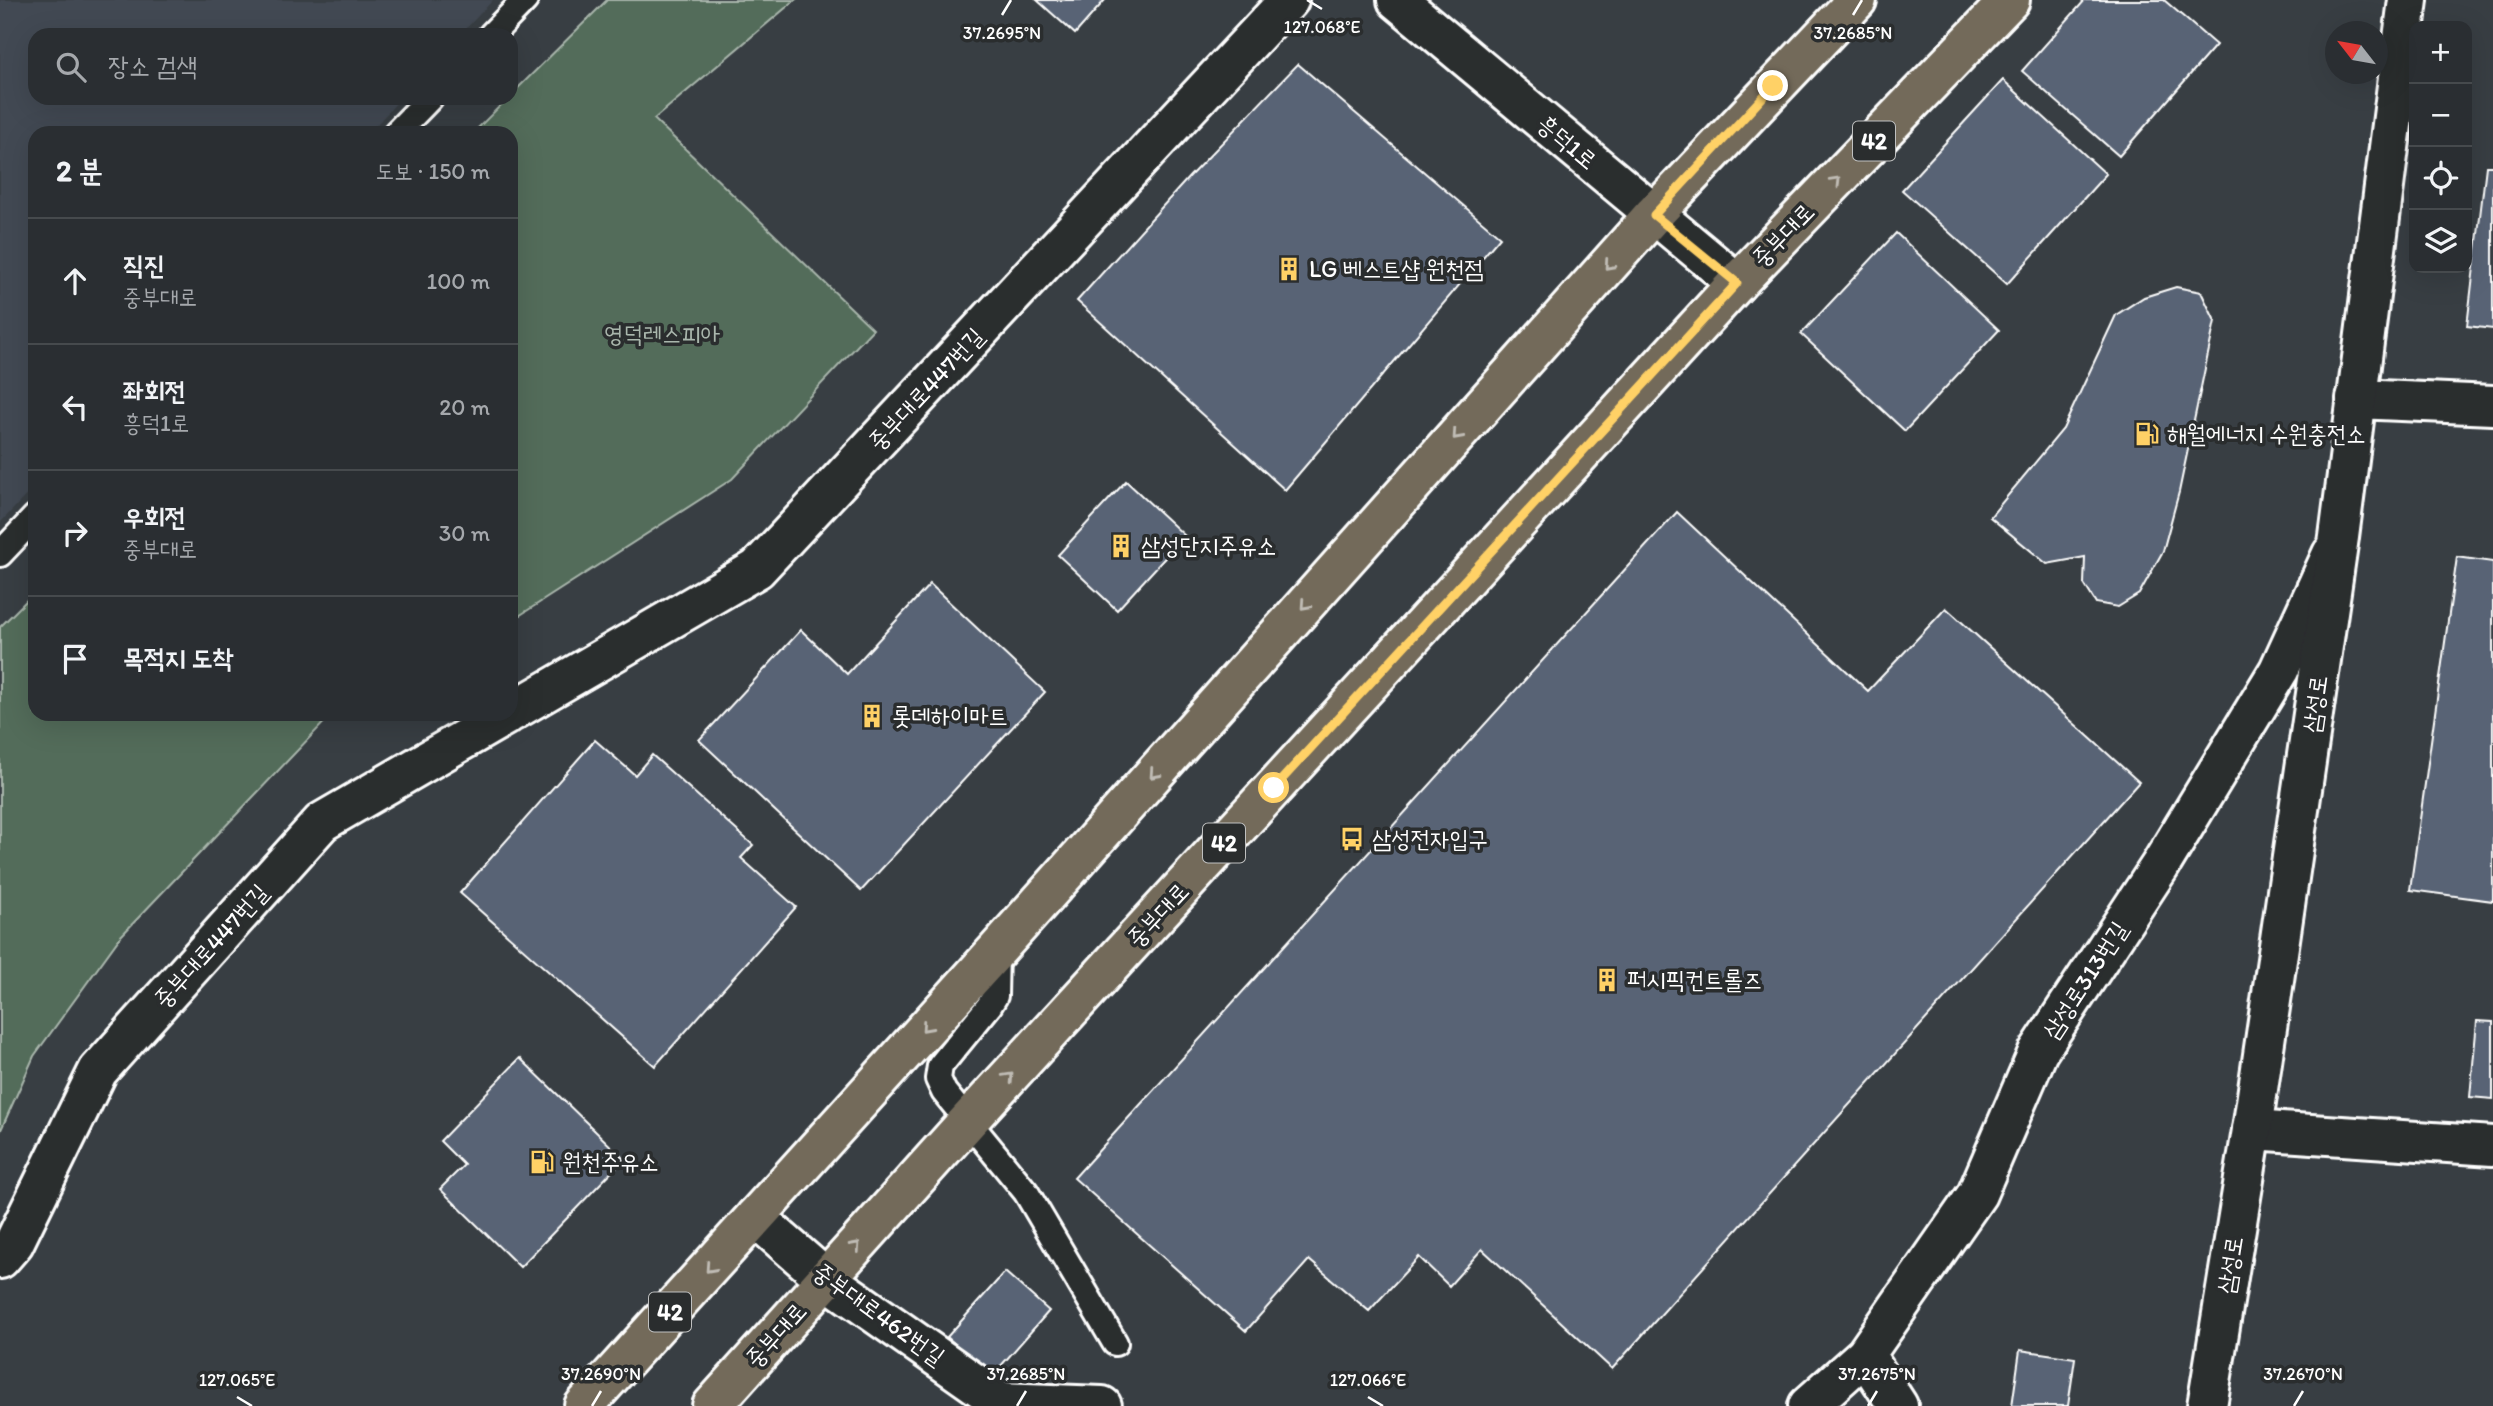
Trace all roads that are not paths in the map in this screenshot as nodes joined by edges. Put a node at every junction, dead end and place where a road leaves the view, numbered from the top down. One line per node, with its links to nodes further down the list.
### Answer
1 (525, 0): 7 (lane)
2 (1289, 0): 17 (street, 중부대로447번길)
3 (1397, 0): 10 (street, 흥덕1로)
4 (1857, 0): 10 (main road, 42)
5 (2010, 0): 11 (main road, 중부대로 / 42, one-way to 5)
6 (2407, 0): 12 (street, 삼성로)
7 (498, 28)
8 (423, 105): 9 (lane)
9 (403, 126)
10 (1654, 215): 11 (street, 흥덕1로); 19 (main road, 42, one-way to 19)
11 (1737, 283): 20 (main road, 중부대로 / 42, one-way to 11)
12 (2356, 399): 13 (street); 15 (street, 삼성로)
13 (2493, 405)
14 (28, 524): 16 (lane)
15 (2339, 537): 21 (street, 삼성로); 27 (street, 삼성로313번길)
16 (0, 554)
17 (518, 708)
18 (496, 721): 24 (street, 중부대로447번길)
19 (996, 951): 20 (lane); 23 (main road, 42, one-way to 23)
20 (967, 1122): 25 (main road, 중부대로 / 42, one-way to 20); 26 (lane)
21 (2252, 1129): 22 (street); 34 (street, 삼성로)
22 (2493, 1146)
23 (755, 1217): 25 (street, 중부대로462번길); 29 (main road, 42, one-way to 29)
24 (0, 1259)
25 (826, 1279): 28 (street, 중부대로462번길); 30 (main road, 중부대로 / 42)
26 (1115, 1343)
27 (1865, 1355): 32 (street, 삼성로313번길); 33 (street)
28 (1005, 1404): 31 (street)
29 (584, 1406)
30 (712, 1406)
31 (1102, 1406)
32 (1808, 1406)
33 (1898, 1406)
34 (2207, 1406)

